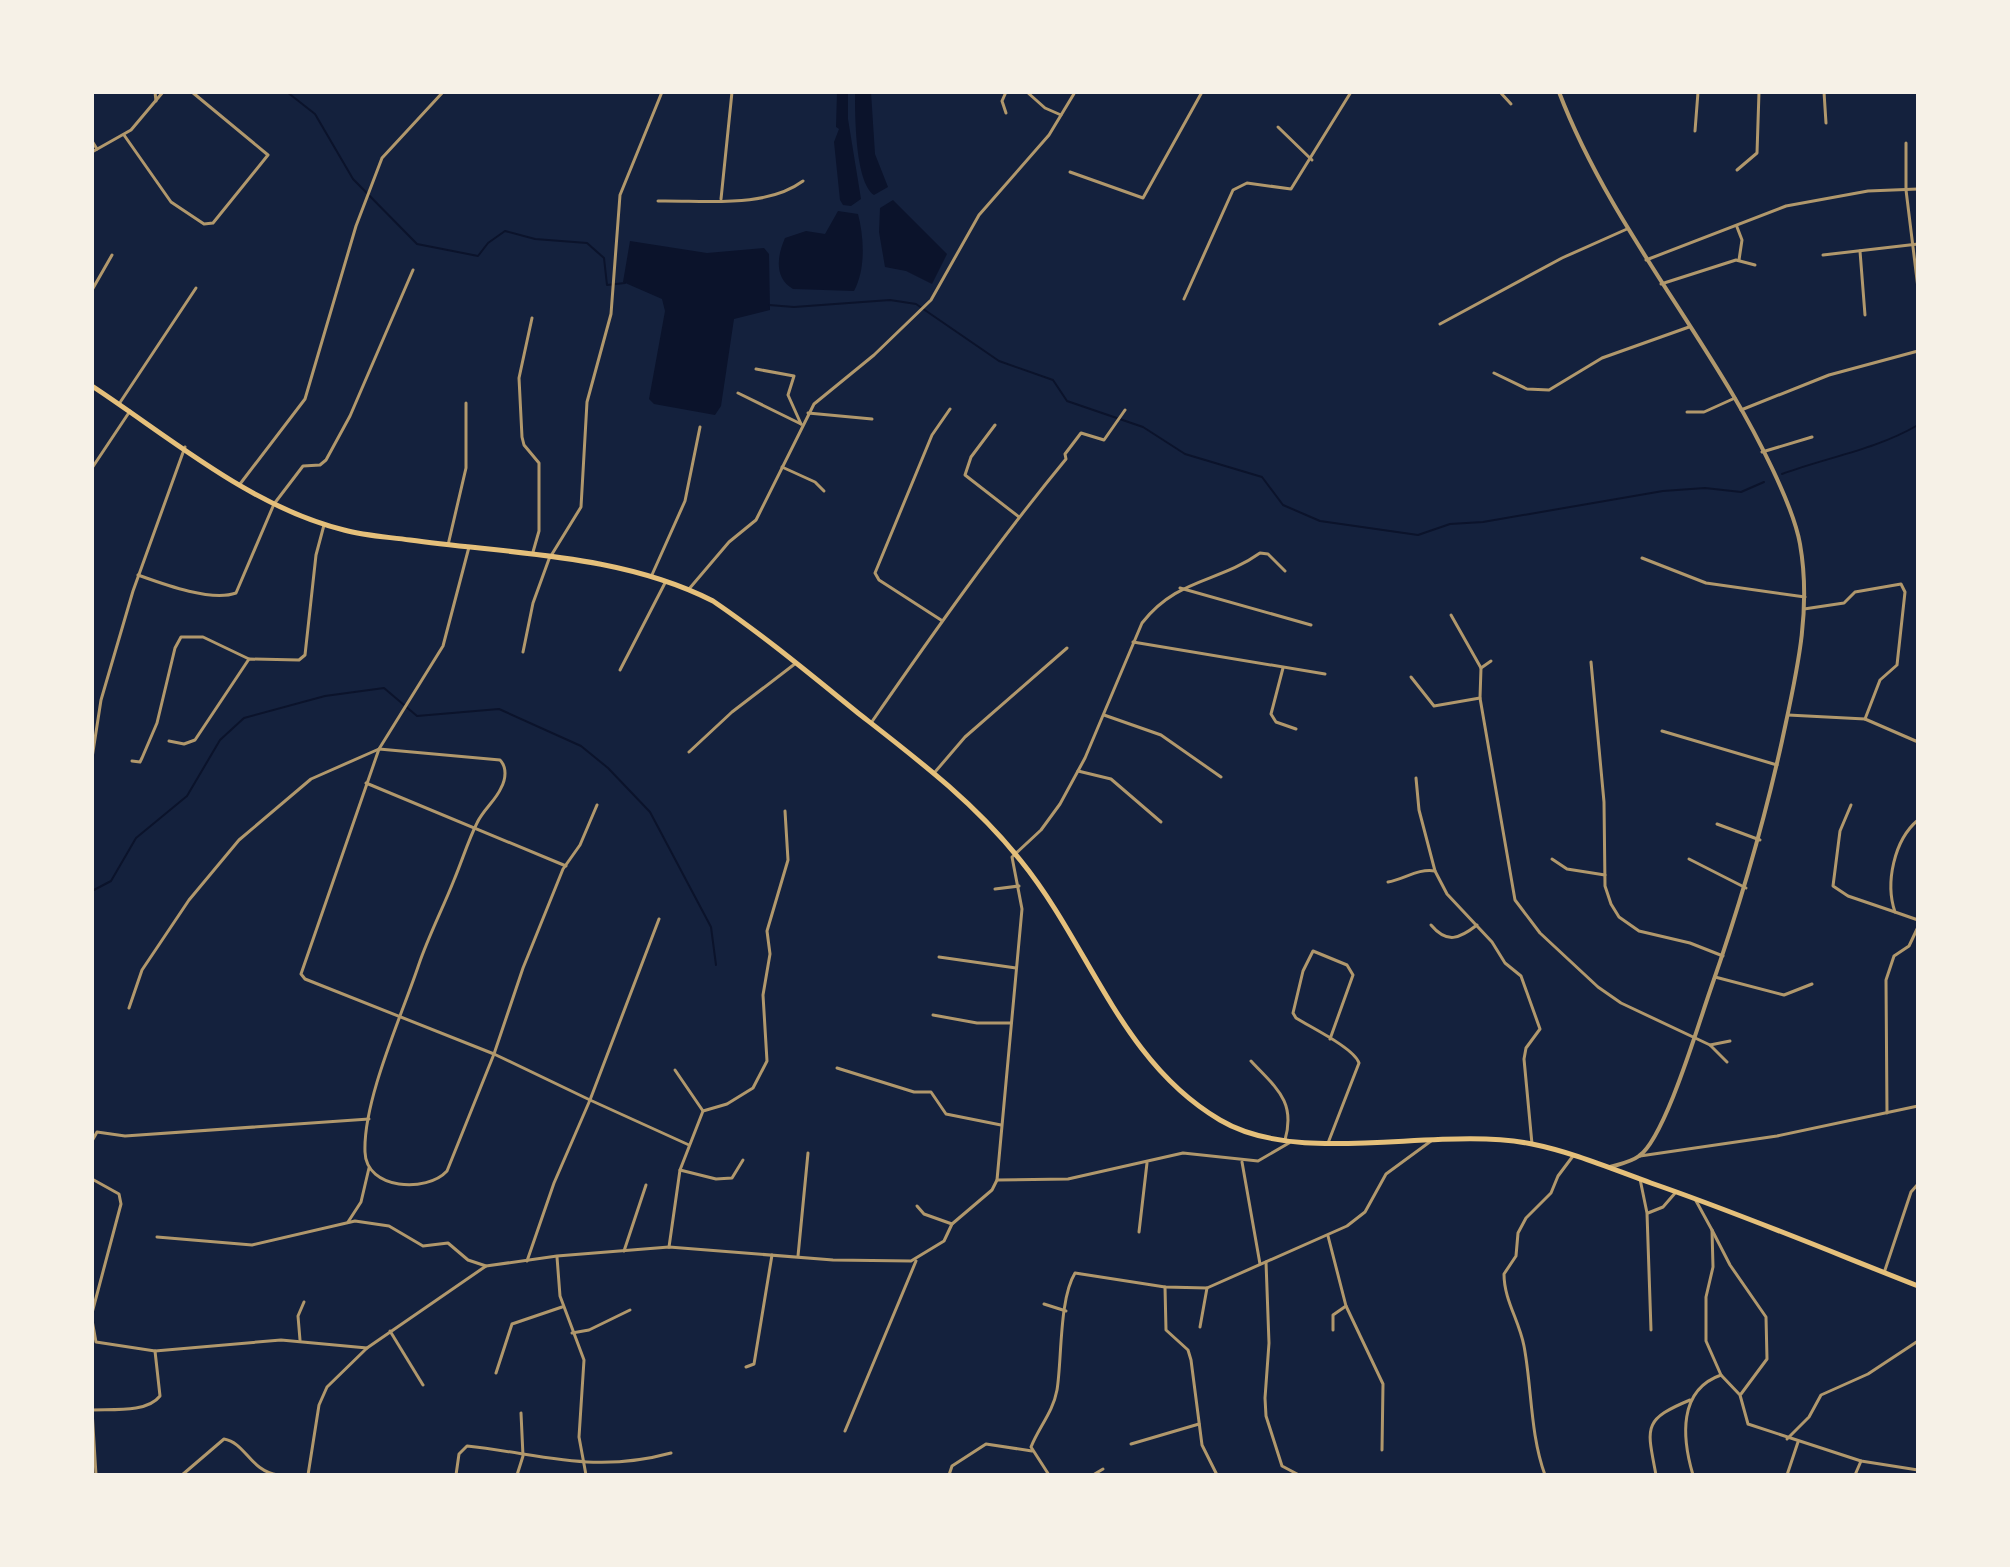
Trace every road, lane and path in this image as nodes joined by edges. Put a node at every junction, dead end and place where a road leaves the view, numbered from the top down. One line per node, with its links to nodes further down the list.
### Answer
1 (155, 92): 17 (street)
2 (163, 92): 17 (street)
3 (192, 92): 24 (street)
4 (443, 92): 79 (street)
5 (662, 92): 88 (street)
6 (732, 92): 35 (street)
7 (1006, 92): 19 (street)
8 (1027, 92): 20 (street)
9 (1075, 92): 20 (street)
10 (1202, 92): 31 (street)
11 (1351, 92): 29 (street)
12 (1500, 92): 18 (street)
13 (1559, 92): 38 (street)
14 (1698, 92): 23 (street)
15 (1759, 92): 30 (street)
16 (1824, 92): 21 (street)
17 (156, 101): 24 (street)
18 (1511, 104)
19 (1006, 113)
20 (1061, 115): 69 (street)
21 (1826, 123)
22 (1278, 127): 29 (street)
23 (1695, 131)
24 (124, 135): 27 (street)
25 (92, 141): 27 (street)
26 (1906, 143): 34 (street)
27 (97, 149): 28 (street)
28 (92, 152)
29 (1312, 160): 51 (street)
30 (1737, 170)
31 (1070, 172)
32 (803, 181): 35 (street)
33 (1918, 189): 34 (street)
34 (1906, 190): 37 (street); 39 (street)
35 (721, 199): 36 (street)
36 (658, 201)
37 (1737, 227): 43 (street); 44 (street)
38 (1627, 229): 43 (street); 54 (street)
39 (1916, 244): 40 (street); 49 (street)
40 (1860, 251): 42 (street); 52 (street)
41 (112, 255): 50 (street)
42 (1823, 255)
43 (1646, 260): 47 (street)
44 (1739, 260): 45 (street); 47 (street)
45 (1755, 265)
46 (413, 270): 81 (street)
47 (1661, 284): 55 (street)
48 (196, 288): 63 (street)
49 (1918, 288)
50 (92, 290)
51 (1184, 299)
52 (1865, 315)
53 (532, 318): 86 (street)
54 (1440, 324)
55 (1689, 327): 58 (street); 61 (street)
56 (1918, 351): 66 (street)
57 (756, 369): 71 (street)
58 (1494, 373)
59 (92, 386): 63 (highway)
60 (738, 393): 71 (street)
61 (1735, 398): 66 (street); 68 (street)
62 (466, 403): 84 (street)
63 (119, 404): 67 (highway)
64 (950, 409): 98 (street)
65 (1125, 410): 82 (street)
66 (1741, 410): 76 (street)
67 (130, 411): 75 (highway); 78 (street)
68 (1687, 412)
69 (808, 413): 70 (street); 71 (street)
70 (872, 419)
71 (801, 424): 77 (street)
72 (995, 425): 82 (street)
73 (700, 427): 91 (street)
74 (1812, 437): 76 (street)
75 (185, 447): 79 (highway); 90 (street)
76 (1762, 452): 95 (street)
77 (782, 467): 80 (street); 94 (street)
78 (92, 468)
79 (240, 484): 81 (highway)
80 (824, 491)
81 (274, 504): 83 (highway); 90 (street)
82 (1019, 517): 98 (street)
83 (324, 525): 84 (highway); 103 (street)
84 (448, 545): 85 (highway)
85 (469, 547): 86 (highway); 123 (street)
86 (532, 556): 88 (highway)
87 (1642, 558): 95 (street)
88 (549, 559): 91 (highway); 102 (street)
89 (1285, 571): 93 (street)
90 (138, 575): 120 (street)
91 (651, 577): 92 (highway)
92 (666, 581): 94 (highway); 109 (street)
93 (1180, 588): 99 (street); 100 (street)
94 (689, 589): 106 (highway)
95 (1805, 597): 96 (street)
96 (1804, 609): 114 (street); 115 (street)
97 (1451, 615): 108 (street)
98 (941, 620): 116 (street)
99 (1311, 625)
100 (1133, 642): 107 (street); 113 (street)
101 (1067, 648): 129 (street)
102 (523, 652)
103 (249, 659): 121 (street); 126 (street)
104 (1491, 661): 108 (street)
105 (1591, 662): 146 (street)
106 (796, 663): 116 (highway); 124 (street)
107 (1283, 668): 110 (street); 117 (street)
108 (1481, 668): 112 (street)
109 (620, 670)
110 (1325, 674)
111 (1411, 677): 112 (street)
112 (1480, 698): 167 (street)
113 (1104, 715): 128 (street); 130 (street)
114 (1788, 715): 115 (street); 127 (street)
115 (1865, 719): 122 (street)
116 (871, 723): 129 (highway)
117 (1296, 729)
118 (1662, 731): 127 (street)
119 (92, 736): 120 (street)
120 (97, 740): 125 (street)
121 (169, 741)
122 (1918, 742)
123 (379, 749): 132 (street); 139 (street); 162 (street)
124 (689, 752)
125 (92, 758)
126 (132, 761)
127 (1777, 765): 140 (street)
128 (1078, 771): 137 (street); 141 (street)
129 (935, 772): 141 (highway)
130 (1221, 777)
131 (1416, 778): 145 (street)
132 (366, 782): 139 (street); 164 (street)
133 (597, 805): 144 (street)
134 (1851, 805): 151 (street)
135 (785, 811): 177 (street)
136 (1918, 820): 151 (street)
137 (1161, 822)
138 (1717, 824): 140 (street)
139 (475, 826): 144 (street); 164 (street)
140 (1760, 840): 149 (street)
141 (1014, 852): 148 (street); 183 (highway)
142 (1552, 859): 146 (street)
143 (1689, 859): 149 (street)
144 (566, 866): 170 (street)
145 (1435, 871): 147 (street); 155 (street)
146 (1605, 875): 157 (street)
147 (1388, 882)
148 (1020, 886): 150 (street); 159 (street)
149 (1746, 888): 157 (street)
150 (995, 889)
151 (1895, 912): 153 (street)
152 (659, 919): 175 (street)
153 (1918, 920)
154 (1431, 925): 155 (street)
155 (1477, 925): 185 (street)
156 (1918, 927): 178 (street)
157 (1723, 956): 160 (street)
158 (939, 957): 159 (street)
159 (1016, 968): 165 (street)
160 (1715, 977): 161 (street); 167 (street)
161 (1812, 984)
162 (129, 1008)
163 (933, 1015): 165 (street)
164 (401, 1016): 170 (street); 179 (street)
165 (1011, 1023): 180 (street)
166 (1330, 1039): 166 (street); 184 (street)
167 (1693, 1039): 169 (street); 189 (street)
168 (1730, 1041): 169 (street)
169 (1710, 1045): 172 (street)
170 (494, 1054): 175 (street); 193 (street)
171 (1251, 1061): 183 (street)
172 (1727, 1062)
173 (837, 1068): 180 (street)
174 (675, 1070): 177 (street)
175 (590, 1100): 186 (street); 217 (street)
176 (1918, 1106): 178 (street)
177 (703, 1111): 186 (street)
178 (1887, 1113): 189 (street)
179 (369, 1119): 182 (street); 193 (street)
180 (1001, 1125): 198 (street)
181 (1434, 1139): 184 (highway); 185 (highway); 209 (street)
182 (92, 1141)
183 (1288, 1141): 184 (highway); 191 (street)
184 (1328, 1143)
185 (1532, 1144): 188 (highway)
186 (689, 1145): 195 (street)
187 (808, 1153): 215 (street)
188 (1573, 1156): 194 (highway); 276 (street)
189 (1640, 1156): 194 (street)
190 (743, 1160): 195 (street)
191 (1242, 1162): 192 (street); 219 (street)
192 (1147, 1163): 198 (street); 208 (street)
193 (369, 1167): 205 (street)
194 (1609, 1167): 197 (highway)
195 (680, 1170): 211 (street)
196 (92, 1179): 231 (street)
197 (1640, 1179): 201 (highway); 204 (street)
198 (997, 1180): 206 (street)
199 (1918, 1184): 221 (street)
200 (646, 1185): 212 (street)
201 (1676, 1192): 202 (highway); 204 (street)
202 (1694, 1198): 207 (street); 221 (highway)
203 (917, 1206): 206 (street)
204 (1647, 1213): 235 (street)
205 (348, 1222): 210 (street); 220 (street)
206 (952, 1224): 216 (street)
207 (1712, 1230): 245 (street); 247 (street)
208 (1139, 1232)
209 (1327, 1236): 218 (street); 228 (street)
210 (157, 1237)
211 (669, 1247): 212 (street); 213 (street)
212 (624, 1251): 214 (street)
213 (772, 1255): 215 (street); 243 (street)
214 (557, 1256): 217 (street); 227 (street)
215 (798, 1256): 216 (street)
216 (917, 1259): 252 (street)
217 (527, 1261): 220 (street)
218 (1266, 1262): 219 (street); 275 (street)
219 (1260, 1264): 224 (street)
220 (486, 1266): 236 (street)
221 (1884, 1273): 222 (highway)
222 (1918, 1286)
223 (1165, 1287): 224 (street); 230 (street); 251 (street)
224 (1207, 1288): 233 (street)
225 (304, 1302): 238 (street)
226 (1044, 1304): 230 (street)
227 (563, 1306): 237 (street); 244 (street)
228 (1346, 1306): 234 (street); 256 (street)
229 (630, 1310): 237 (street)
230 (1066, 1311): 257 (street)
231 (92, 1313)
232 (92, 1320): 239 (street)
233 (1200, 1327)
234 (1333, 1330)
235 (1651, 1330)
236 (390, 1331): 241 (street); 246 (street)
237 (572, 1333): 261 (street)
238 (300, 1340): 241 (street); 242 (street)
239 (94, 1341): 242 (street)
240 (1918, 1341): 253 (street)
241 (367, 1348): 267 (street)
242 (155, 1351): 249 (street)
243 (746, 1367)
244 (496, 1373)
245 (1721, 1375): 247 (street); 248 (street)
246 (423, 1385)
247 (1740, 1395): 253 (street)
248 (1690, 1400): 277 (street); 278 (street)
249 (92, 1410): 264 (street)
250 (521, 1413): 259 (street)
251 (1199, 1424): 255 (street); 274 (street)
252 (845, 1431)
253 (1787, 1439): 254 (street)
254 (1798, 1442): 260 (street); 279 (street)
255 (1131, 1444)
256 (1382, 1450)
257 (1032, 1451): 271 (street); 272 (street)
258 (671, 1453): 261 (street)
259 (523, 1456): 261 (street); 268 (street); 269 (street)
260 (1861, 1461): 263 (street); 280 (street)
261 (581, 1465): 270 (street)
262 (1103, 1469): 273 (street)
263 (1918, 1470)
264 (96, 1475)
265 (182, 1475): 266 (street)
266 (278, 1475)
267 (308, 1475)
268 (456, 1475)
269 (517, 1475)
270 (586, 1475)
271 (949, 1475)
272 (1049, 1475)
273 (1093, 1475)
274 (1217, 1475)
275 (1299, 1475)
276 (1545, 1475)
277 (1656, 1475)
278 (1693, 1475)
279 (1787, 1475)
280 (1855, 1475)

